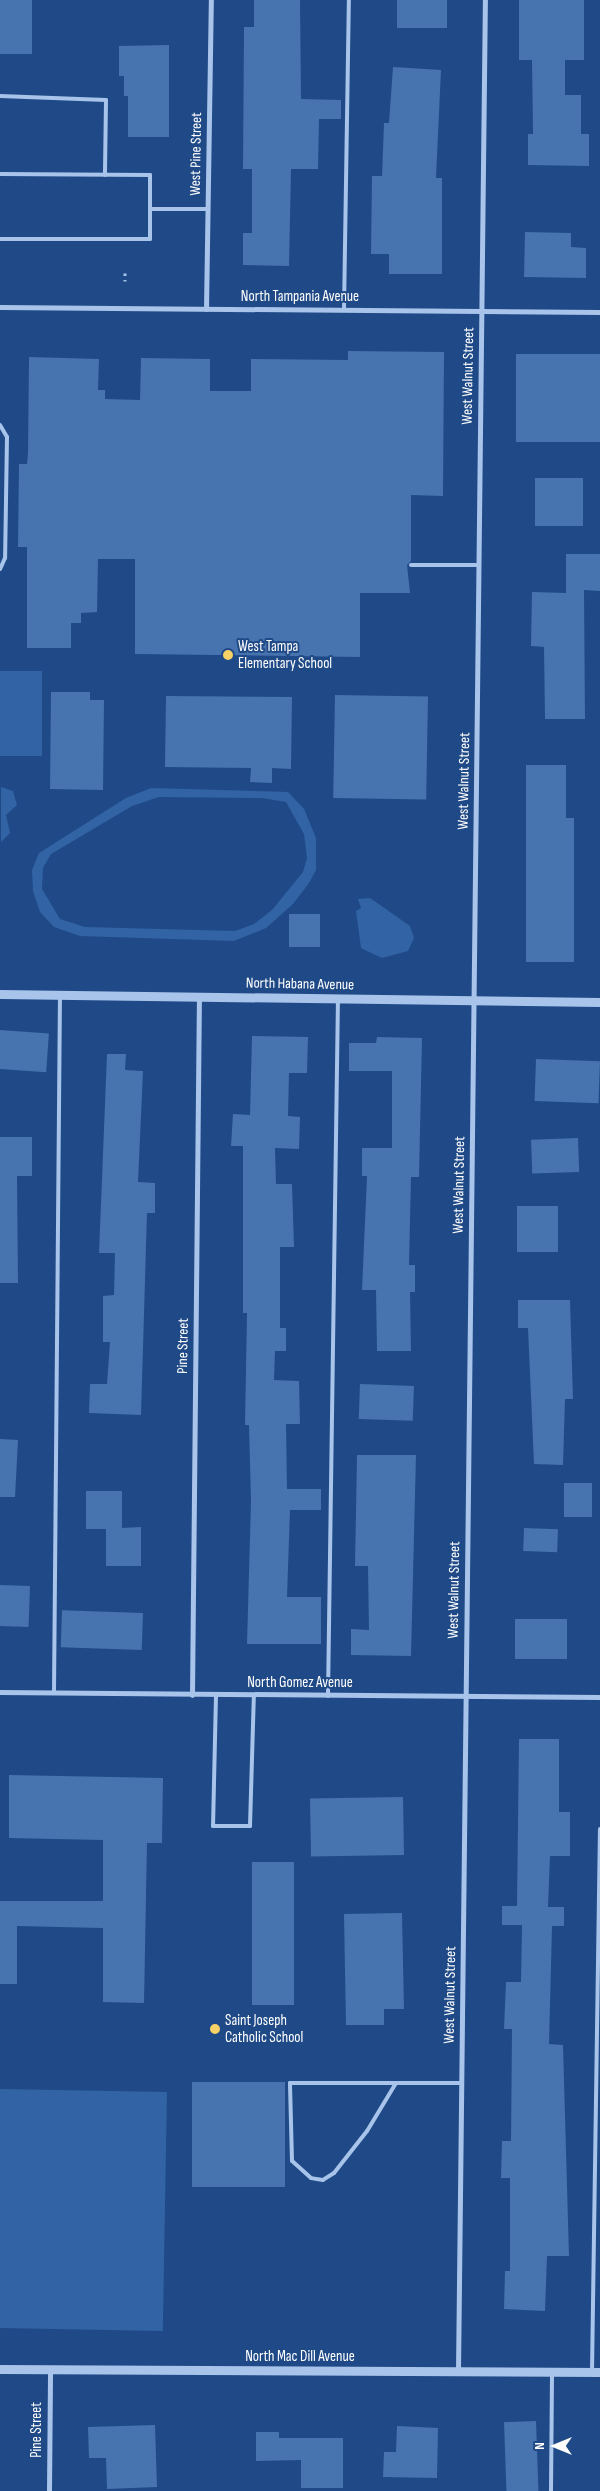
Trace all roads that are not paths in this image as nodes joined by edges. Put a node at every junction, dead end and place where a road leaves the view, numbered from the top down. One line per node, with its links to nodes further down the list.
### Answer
1 (210, 0): 8 (street, West Pine Street)
2 (349, 0): 12 (lane)
3 (485, 0): 13 (street, West Walnut Street)
4 (0, 96): 6 (lane)
5 (0, 174): 6 (lane)
6 (105, 175): 7 (lane)
7 (150, 209): 8 (lane); 9 (lane)
8 (208, 209): 11 (street, West Pine Street)
9 (0, 239)
10 (0, 307): 11 (street, North Tampania Avenue)
11 (206, 309): 12 (street, North Tampania Avenue)
12 (344, 310): 13 (street, North Tampania Avenue)
13 (481, 311): 14 (street, North Tampania Avenue); 17 (street, West Walnut Street)
14 (600, 312)
15 (0, 424): 18 (lane)
16 (411, 565): 17 (lane)
17 (479, 565): 23 (street, West Walnut Street)
18 (0, 569)
19 (0, 994): 20 (street, North Habana Avenue)
20 (60, 995): 21 (street, North Habana Avenue); 26 (lane)
21 (199, 997): 22 (street, North Habana Avenue); 27 (street, Pine Street)
22 (338, 998): 23 (street, North Habana Avenue); 30 (lane)
23 (474, 1000): 24 (street, North Habana Avenue); 31 (street, West Walnut Street)
24 (600, 1002)
25 (0, 1692): 26 (street, North Gomez Avenue)
26 (54, 1692): 27 (street, North Gomez Avenue)
27 (192, 1695): 28 (street, North Gomez Avenue)
28 (216, 1695): 29 (street, North Gomez Avenue); 29 (lane)
29 (254, 1695): 30 (street, North Gomez Avenue)
30 (328, 1696): 31 (street, North Gomez Avenue)
31 (466, 1696): 32 (street, North Gomez Avenue); 35 (street, West Walnut Street)
32 (600, 1698)
33 (600, 1829): 40 (lane)
34 (396, 2083): 34 (lane); 35 (lane)
35 (461, 2083): 38 (street, West Walnut Street)
36 (0, 2369): 37 (street, North Mac Dill Avenue)
37 (50, 2370): 38 (street, North Mac Dill Avenue); 41 (street, Pine Street)
38 (458, 2371): 39 (street, North Mac Dill Avenue)
39 (552, 2372): 40 (street, North Mac Dill Avenue); 42 (lane)
40 (596, 2372)
41 (49, 2491)
42 (551, 2491)

